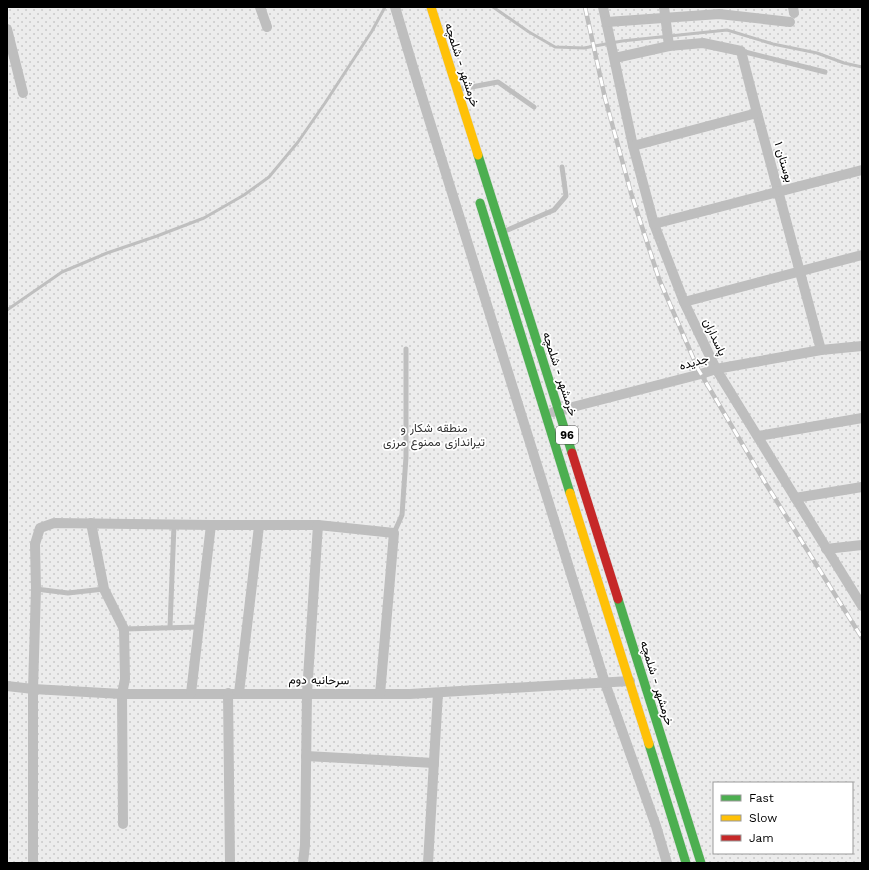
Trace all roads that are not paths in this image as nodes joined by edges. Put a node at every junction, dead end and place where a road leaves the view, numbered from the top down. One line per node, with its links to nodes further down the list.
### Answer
1 (260, 7): 10 (street)
2 (395, 7): 55 (street)
3 (431, 7): 16 (highway, خرمشهر - شلمچه / 96)
4 (603, 7): 8 (street, پاسداران)
5 (664, 7): 9 (street)
6 (742, 12): 7 (street); 9 (street)
7 (792, 14)
8 (607, 22): 9 (street); 14 (street, پاسداران)
9 (666, 23): 12 (street)
10 (267, 27)
11 (7, 30): 17 (street)
12 (669, 44): 13 (street); 14 (street)
13 (741, 51): 15 (lane); 19 (street, بوستان ۱)
14 (614, 54): 20 (street, پاسداران)
15 (825, 72)
16 (458, 90): 18 (lane); 26 (highway, خرمشهر - شلمچه / 96)
17 (22, 94)
18 (534, 107)
19 (756, 113): 20 (street); 23 (street, بوستان ۱)
20 (633, 146): 25 (street, پاسداران)
21 (562, 167): 26 (lane)
22 (862, 170): 23 (street)
23 (779, 192): 25 (street); 28 (street, بوستان ۱)
24 (478, 195): 35 (highway, خرمشهر - شلمچه / 96)
25 (654, 224): 29 (street, پاسداران)
26 (502, 232): 34 (highway, خرمشهر - شلمچه / 96)
27 (862, 255): 28 (street)
28 (799, 271): 29 (street); 32 (street, بوستان ۱)
29 (684, 302): 33 (street, پاسداران)
30 (862, 346): 32 (street, جدیده)
31 (406, 349): 45 (lane)
32 (821, 350): 33 (street, جدیده)
33 (716, 370): 34 (street, جدیده); 37 (street, پاسداران)
34 (559, 411): 35 (street, جدیده); 74 (highway, خرمشهر - شلمچه / 96)
35 (546, 413): 54 (highway, خرمشهر - شلمچه / 96)
36 (862, 418): 37 (street)
37 (758, 436): 39 (street, پاسداران)
38 (862, 487): 39 (street)
39 (795, 498): 47 (street, پاسداران)
40 (91, 523): 41 (street); 48 (street); 49 (street)
41 (174, 524): 42 (street); 52 (lane)
42 (211, 525): 44 (street); 51 (street)
43 (318, 525): 44 (street); 45 (street); 61 (street)
44 (259, 526): 60 (street)
45 (394, 533): 64 (street)
46 (862, 545): 47 (street)
47 (826, 549): 50 (street, پاسداران)
48 (36, 589): 49 (lane); 57 (street)
49 (104, 589): 53 (street)
50 (862, 606)
51 (199, 626): 52 (lane); 58 (street)
52 (170, 627): 53 (lane)
53 (124, 629): 63 (street)
54 (630, 681): 55 (street, سرحانیه دوم); 73 (highway, خرمشهر - شلمچه / 96)
55 (605, 683): 62 (street, سرحانیه دوم); 72 (street)
56 (7, 686): 57 (street, سرحانیه دوم)
57 (32, 689): 63 (street, سرحانیه دوم); 68 (street)
58 (191, 693): 59 (street, سرحانیه دوم); 63 (street, سرحانیه دوم)
59 (228, 693): 60 (street, سرحانیه دوم); 69 (street)
60 (239, 693): 61 (street, سرحانیه دوم)
61 (307, 693): 64 (street, سرحانیه دوم); 65 (street)
62 (438, 693): 64 (street, سرحانیه دوم); 66 (street)
63 (122, 694): 67 (street)
64 (380, 694)
65 (306, 756): 66 (street); 70 (street)
66 (434, 763): 71 (street)
67 (123, 824)
68 (34, 863)
69 (230, 863)
70 (302, 863)
71 (428, 863)
72 (667, 863)
73 (686, 863)
74 (701, 863)

